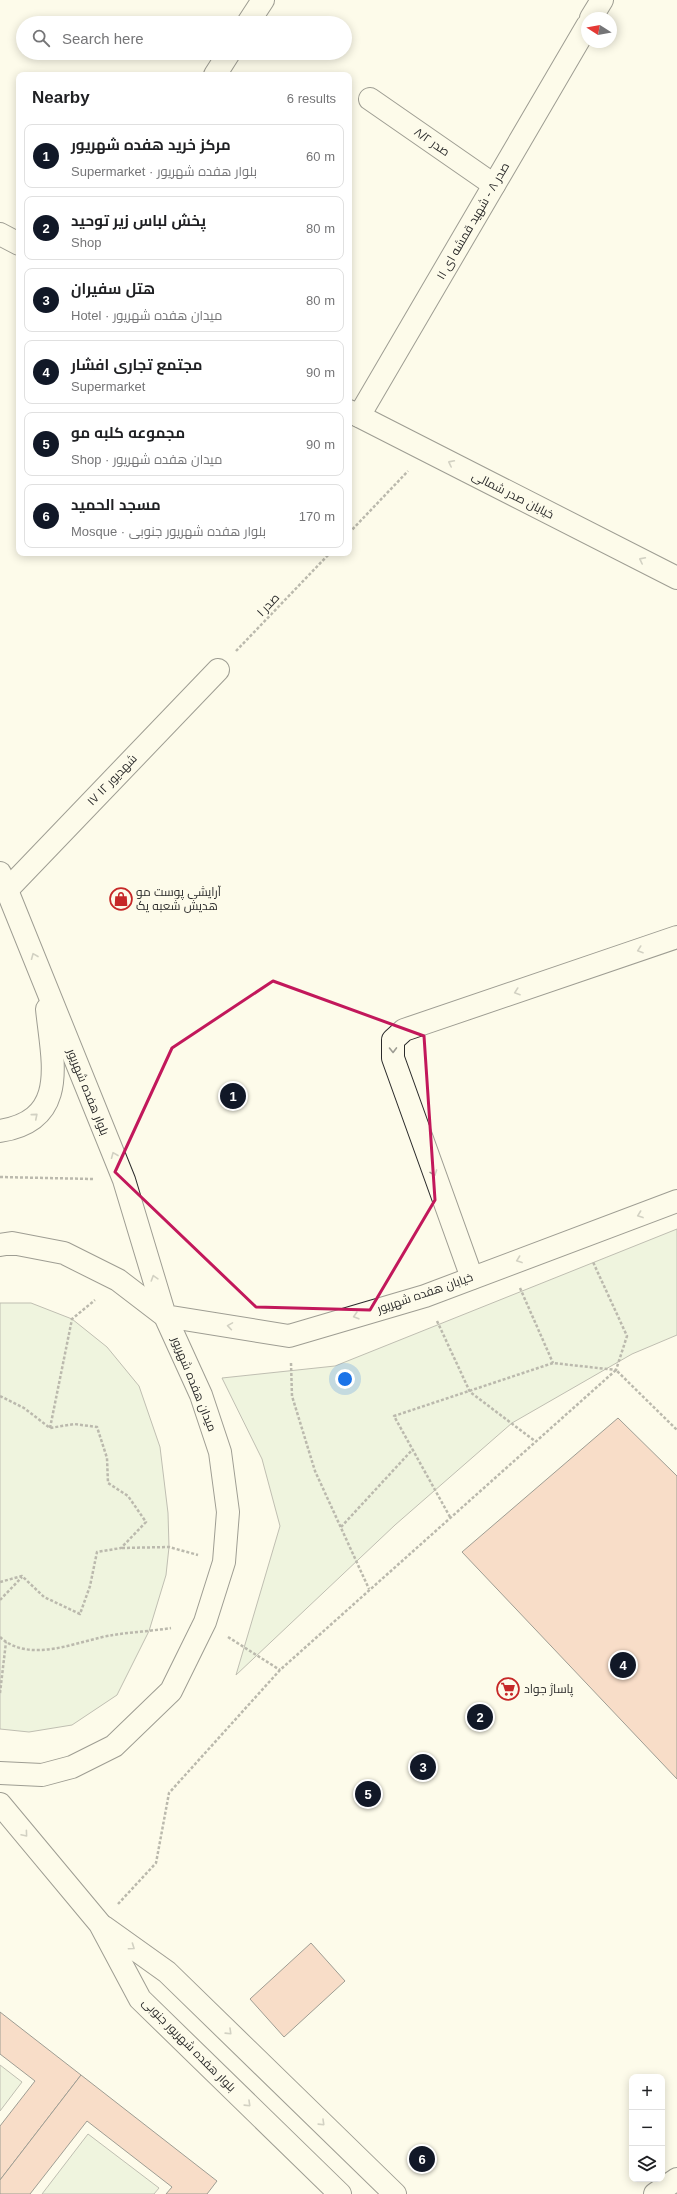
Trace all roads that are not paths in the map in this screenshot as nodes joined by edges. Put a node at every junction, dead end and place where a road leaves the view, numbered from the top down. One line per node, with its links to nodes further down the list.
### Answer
1 (263, 0): 4 (main road)
2 (602, 0): 3 (main road)
3 (595, 12)
4 (253, 16)
5 (581, 36): 9 (main road, صدر ۸ - شهید قمشه ای ۱۱)
6 (225, 60): 7 (main road)
7 (217, 72)
8 (370, 99): 9 (main road, صدر ۸/۲)
9 (494, 185): 12 (main road, صدر ۸ - شهید قمشه ای ۱۱)
10 (0, 234): 11 (main road)
11 (16, 242)
12 (354, 414): 13 (main road, خیابان صدر شمالی, one-way to 12)
13 (677, 578)
14 (218, 670): 15 (main road, ۱۷ شهدیور ۱۲)
15 (3, 882): 17 (main road, بلوار هفده شهریور, one-way to 15)
16 (677, 937): 21 (main road, one-way to 21)
17 (44, 981): 18 (main road, one-way to 17); 22 (main road, بلوار هفده شهریور, one-way to 17)
18 (0, 1130)
19 (677, 1201): 21 (main road, خیابان هفده شهریور, one-way to 21)
20 (0, 1245): 22 (main road, میدان هفده شهریور)
21 (472, 1278): 22 (main road, خیابان هفده شهریور, one-way to 22)
22 (165, 1316): 23 (main road, میدان هفده شهریور)
23 (0, 1773)
24 (0, 1804): 25 (main road, بلوار هفده شهریور جنوبی, one-way to 25)
25 (100, 1924): 28 (main road, بلوار هفده شهریور جنوبی, one-way to 28); 29 (main road, one-way to 29)
26 (677, 2179): 30 (main road)
27 (677, 2187): 31 (main road)
28 (340, 2194)
29 (395, 2194)
30 (656, 2194)
31 (672, 2194)

